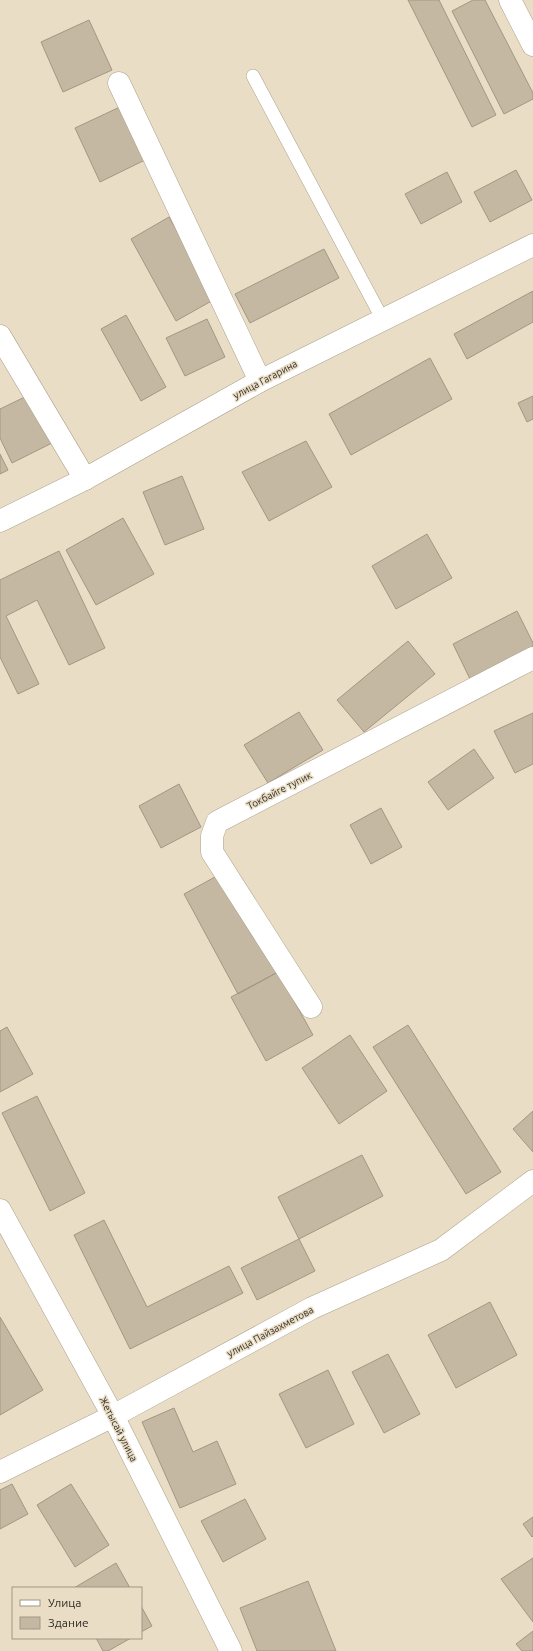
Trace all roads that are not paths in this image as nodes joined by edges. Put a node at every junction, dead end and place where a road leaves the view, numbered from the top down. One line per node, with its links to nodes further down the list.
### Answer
1 (510, 0): 2 (street)
2 (533, 45)
3 (253, 76): 6 (lane)
4 (119, 84): 8 (street)
5 (533, 245): 6 (street, улица Гагарина)
6 (383, 320): 8 (street, улица Гагарина)
7 (0, 336): 9 (street)
8 (260, 381): 9 (street, улица Гагарина)
9 (85, 478): 10 (street, улица Гагарина)
10 (0, 521)
11 (533, 658): 12 (street, Токбайге тупик)
12 (311, 1008)
13 (533, 1182): 15 (street, улица Пайзахметова)
14 (0, 1210): 15 (street, Жетысай улица)
15 (112, 1416): 16 (street, улица Пайзахметова); 17 (street, Жетысай улица)
16 (0, 1472)
17 (231, 1651)

